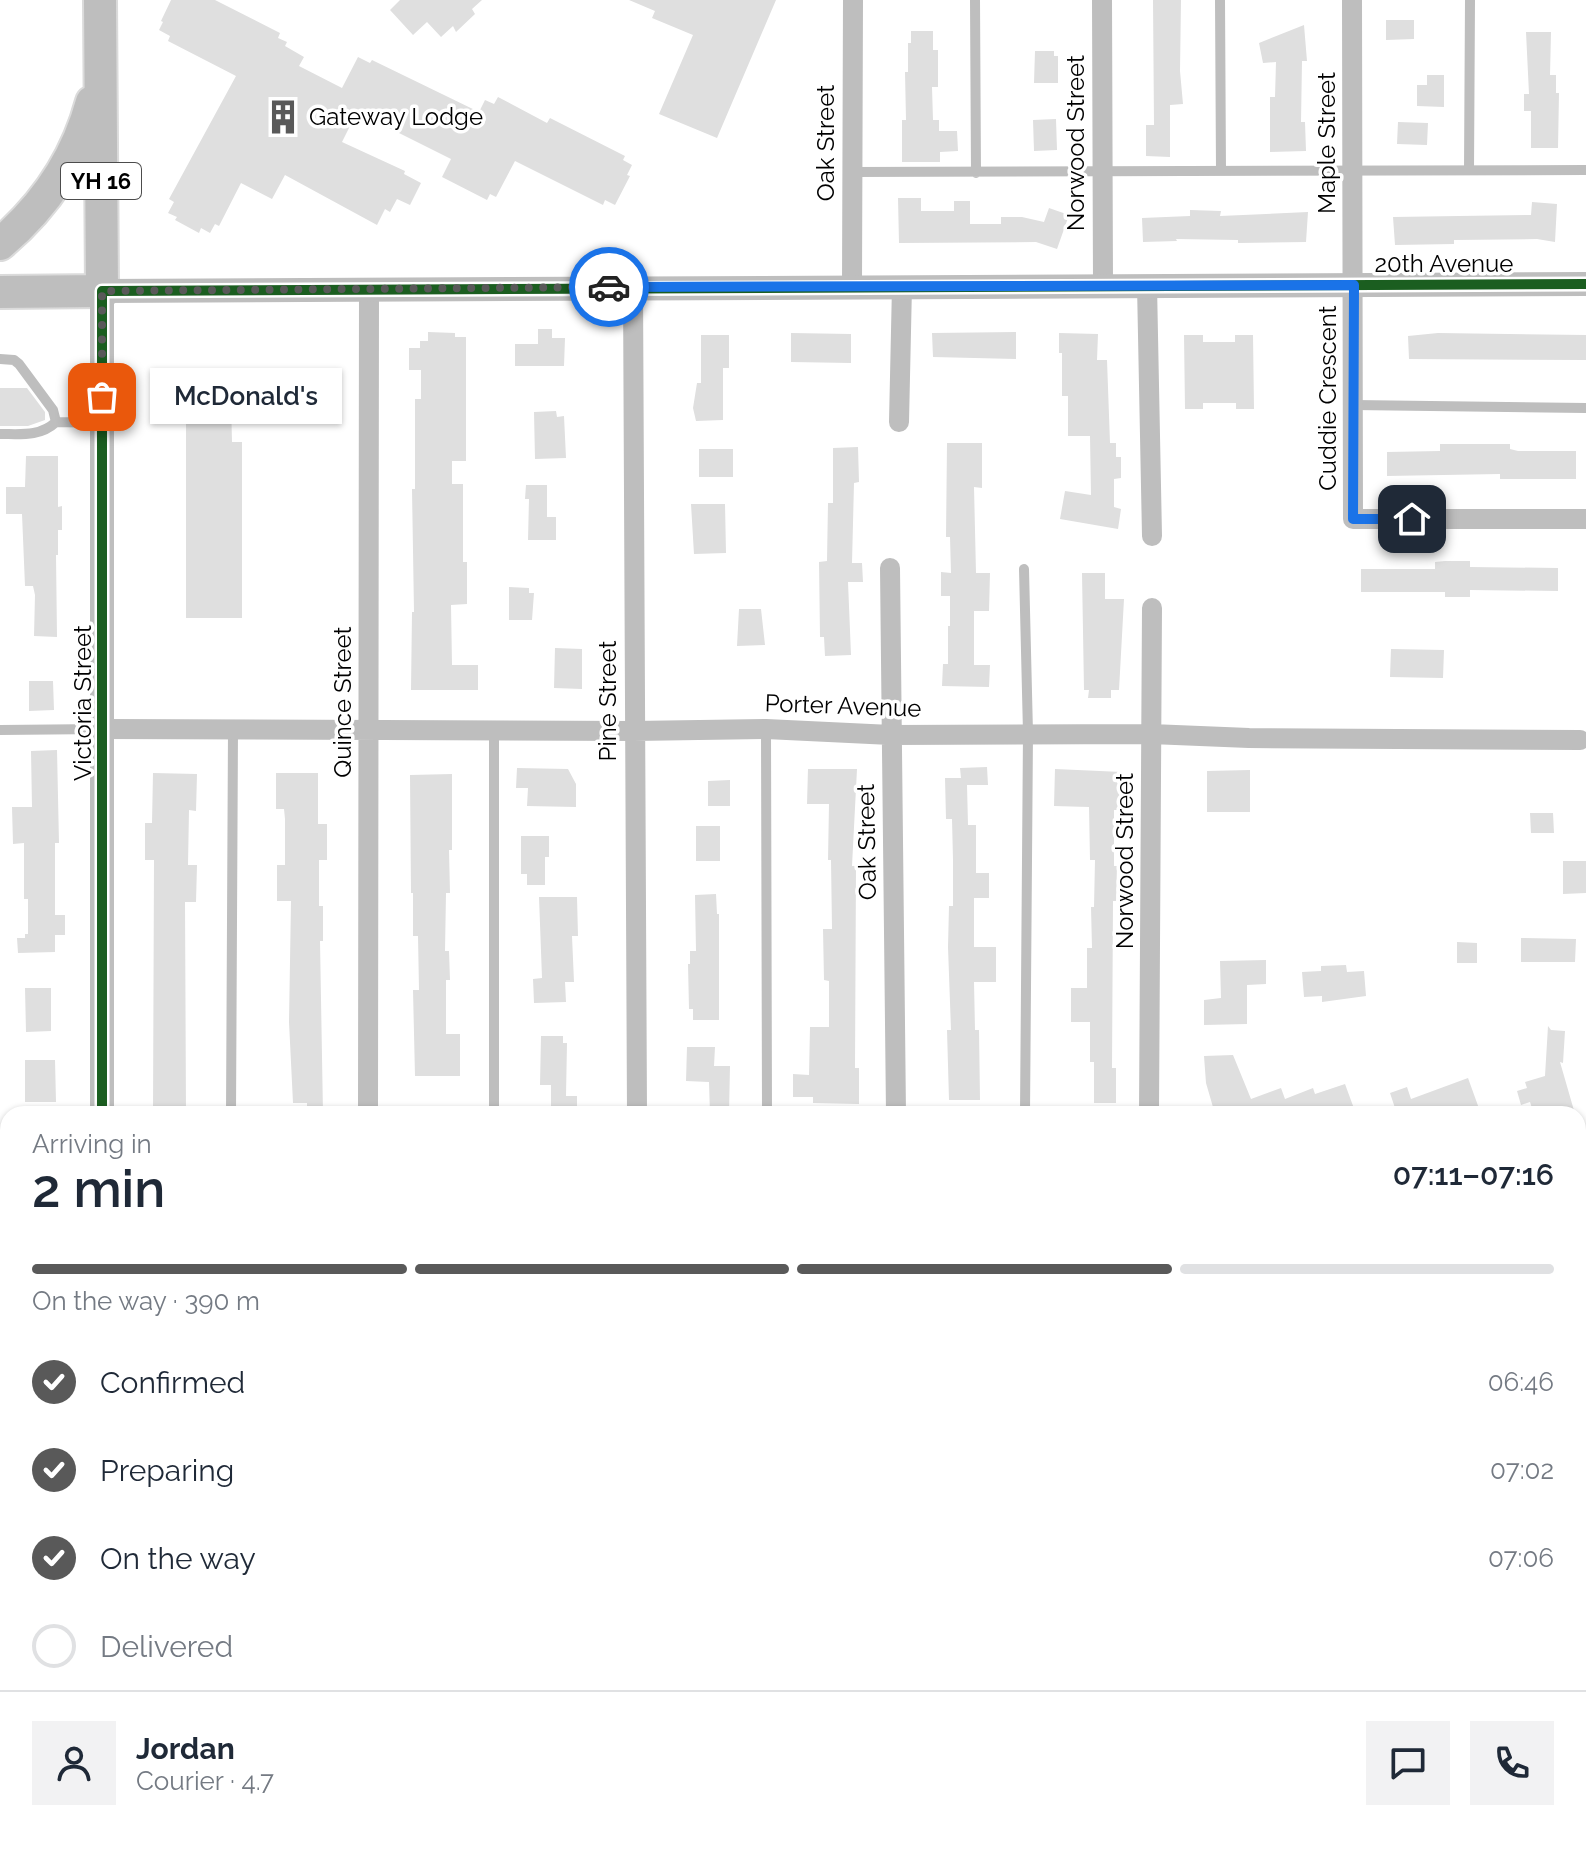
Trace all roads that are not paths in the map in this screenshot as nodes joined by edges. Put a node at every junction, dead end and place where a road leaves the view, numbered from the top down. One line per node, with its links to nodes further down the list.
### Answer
1 (100, 0): 8 (highway, Victoria Street / YH 16)
2 (853, 0): 13 (street, Oak Street)
3 (975, 0): 14 (lane)
4 (1102, 0): 15 (street, Norwood Street)
5 (1220, 0): 11 (lane)
6 (1352, 0): 12 (street, Maple Street)
7 (1470, 0): 9 (lane)
8 (101, 72): 16 (highway); 25 (highway, Victoria Street / YH 16)
9 (1469, 170): 10 (lane); 12 (lane)
10 (1586, 170)
11 (1221, 171): 12 (lane); 15 (lane)
12 (1353, 171): 20 (street, Maple Street)
13 (852, 172): 14 (lane); 21 (street, Oak Street)
14 (976, 173): 15 (lane)
15 (1102, 173): 18 (street, Norwood Street)
16 (0, 244)
17 (1586, 284): 20 (street, 20th Avenue)
18 (1103, 285): 19 (street, 20th Avenue); 22 (street, 20th Avenue)
19 (1147, 285): 20 (street, 20th Avenue); 35 (street)
20 (1354, 285): 28 (street, Cuddie Crescent)
21 (852, 286): 22 (street, 20th Avenue); 23 (street, 20th Avenue)
22 (902, 286): 31 (street)
23 (633, 287): 24 (street, 20th Avenue); 45 (street, Pine Street)
24 (369, 289): 25 (street, 20th Avenue); 44 (street, Quince Street)
25 (102, 291): 26 (highway, 20th Avenue); 32 (street, Victoria Street)
26 (0, 292)
27 (0, 359): 30 (lane)
28 (1354, 405): 29 (lane); 34 (street, Cuddie Crescent)
29 (1586, 408)
30 (56, 422): 32 (lane); 33 (lane)
31 (899, 422)
32 (103, 423): 39 (street, Victoria Street)
33 (0, 434)
34 (1586, 519)
35 (1152, 536)
36 (890, 568): 48 (street, Oak Street)
37 (1024, 569): 46 (lane)
38 (1152, 608): 47 (street, Norwood Street)
39 (104, 729): 41 (lane); 42 (street, Porter Avenue); 50 (street, Victoria Street)
40 (766, 729): 45 (street, Porter Avenue); 48 (street, Porter Avenue); 55 (lane)
41 (0, 730)
42 (233, 730): 44 (street, Porter Avenue); 51 (lane)
43 (494, 730): 44 (street, Porter Avenue); 45 (street, Porter Avenue); 53 (lane)
44 (369, 731): 52 (street, Quince Street)
45 (634, 731): 54 (street, Pine Street)
46 (1028, 733): 47 (street, Porter Avenue); 48 (street, Porter Avenue); 57 (lane)
47 (1151, 734): 49 (street, Porter Avenue); 58 (street, Norwood Street)
48 (891, 735): 56 (street, Oak Street)
49 (1580, 740)
50 (102, 1106)
51 (231, 1106)
52 (368, 1106)
53 (494, 1106)
54 (637, 1106)
55 (767, 1106)
56 (896, 1106)
57 (1025, 1106)
58 (1149, 1106)

